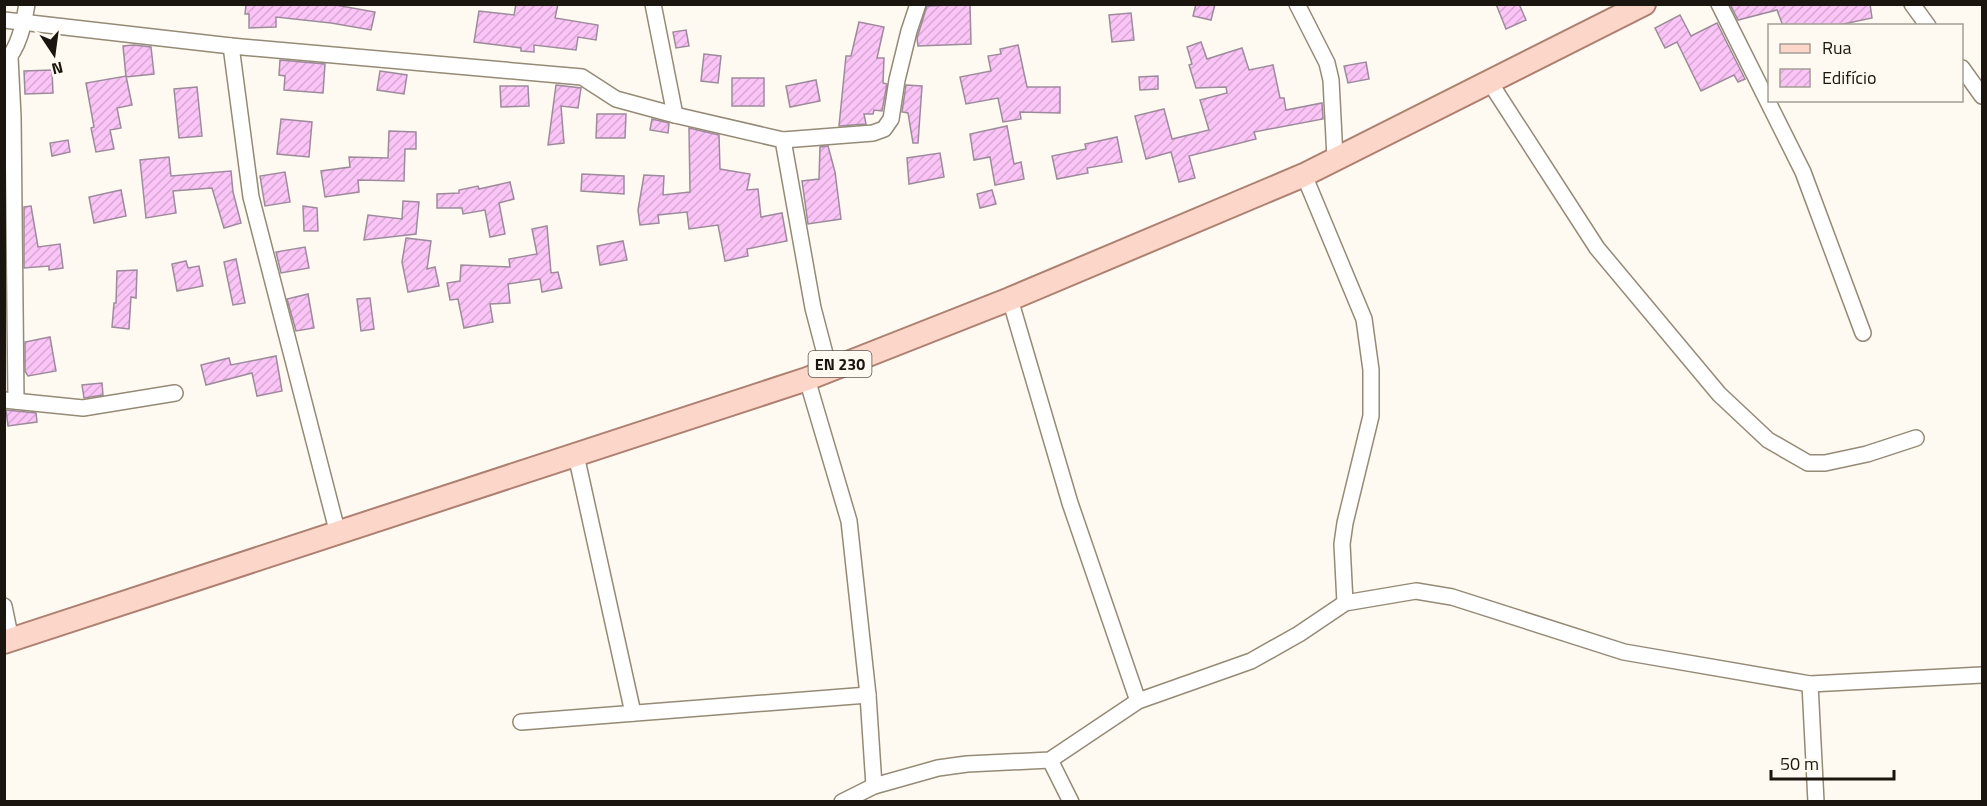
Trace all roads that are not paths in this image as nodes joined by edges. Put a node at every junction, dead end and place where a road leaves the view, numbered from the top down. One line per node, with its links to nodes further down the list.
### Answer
1 (27, 4): 9 (street)
2 (653, 4): 16 (street)
3 (918, 4): 17 (street)
4 (1298, 4): 18 (street)
5 (1644, 4): 14 (main road, EN 230)
6 (1719, 4): 21 (street)
7 (1912, 4): 10 (street)
8 (4, 20): 9 (street)
9 (24, 22): 11 (street); 12 (street)
10 (1927, 24)
11 (231, 46): 16 (street); 28 (street)
12 (7, 59): 25 (street)
13 (1963, 70): 15 (street)
14 (1489, 81): 18 (main road, EN 230); 26 (street)
15 (1983, 96)
16 (675, 115): 17 (street)
17 (783, 140): 22 (street)
18 (1335, 158): 19 (main road, EN 230)
19 (1304, 175): 20 (main road, EN 230); 29 (street)
20 (1010, 299): 22 (main road, EN 230); 35 (street)
21 (1863, 333)
22 (829, 369): 23 (main road, EN 230)
23 (807, 379): 27 (main road, EN 230); 34 (street)
24 (175, 393): 25 (street)
25 (10, 400)
26 (1916, 438)
27 (576, 455): 28 (main road, EN 230); 36 (street)
28 (338, 534): 31 (main road, EN 230)
29 (1345, 603): 33 (street); 35 (street)
30 (4, 606): 31 (street)
31 (8, 641)
32 (1983, 675): 33 (street)
33 (1810, 684): 42 (street)
34 (868, 695): 36 (street); 39 (street)
35 (1138, 701): 38 (street)
36 (633, 713): 37 (street)
37 (521, 722)
38 (1050, 760): 39 (street); 41 (street)
39 (874, 786): 40 (street)
40 (842, 801)
41 (1071, 801)
42 (1816, 801)

